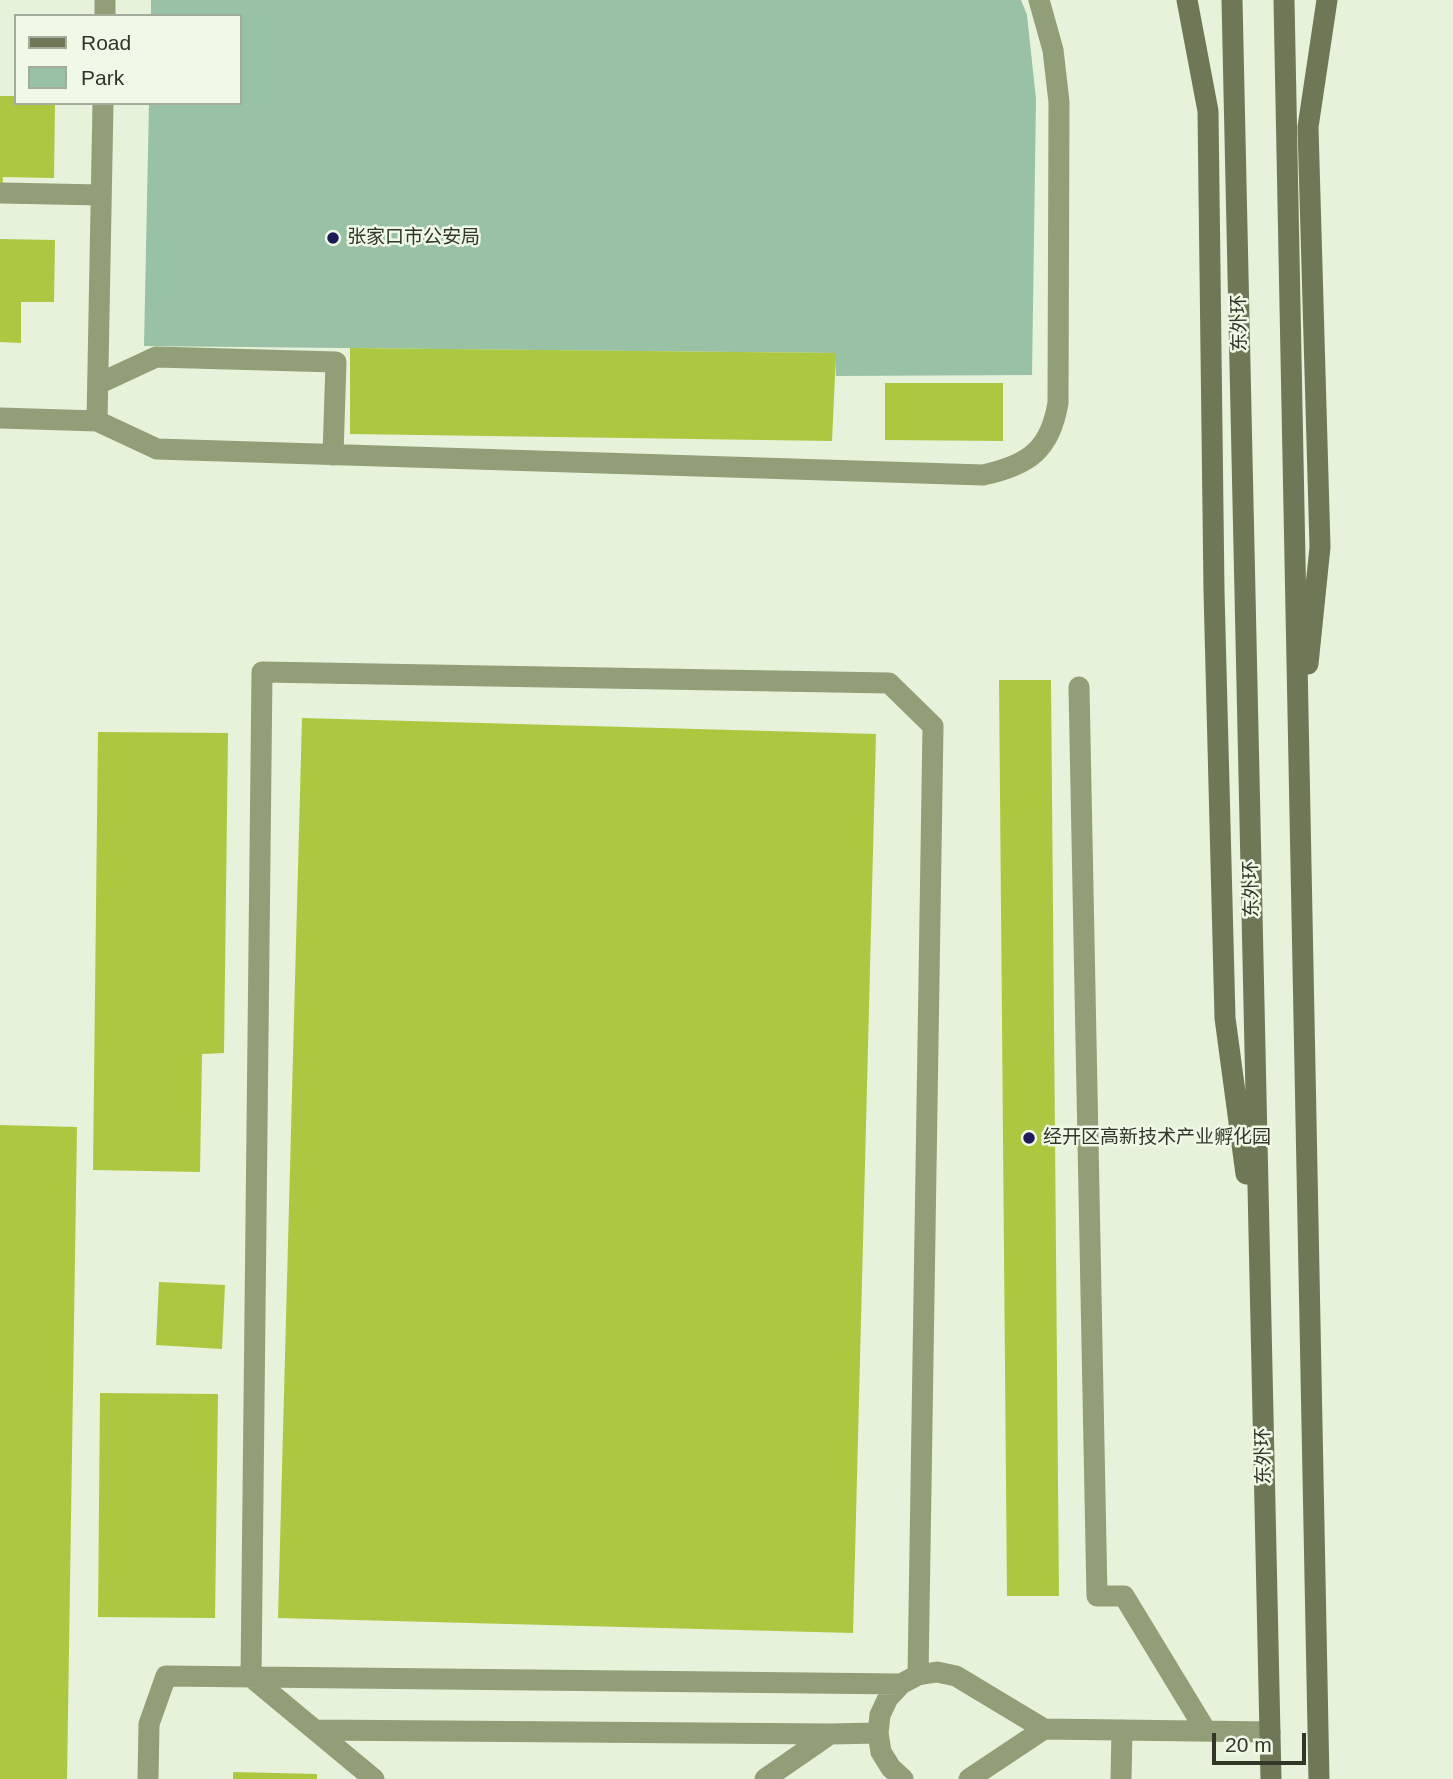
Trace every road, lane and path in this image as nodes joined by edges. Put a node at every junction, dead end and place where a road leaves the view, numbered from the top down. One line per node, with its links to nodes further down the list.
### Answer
1 (1039, 0): 12 (street)
2 (1187, 0): 15 (main road)
3 (1232, 0): 15 (main road, 东外环)
4 (1284, 0): 14 (main road)
5 (1327, 0): 14 (main road)
6 (103, 105): 8 (street)
7 (2, 193): 8 (street)
8 (101, 195): 9 (street)
9 (98, 384): 11 (street); 12 (street)
10 (0, 418): 11 (street)
11 (97, 421): 12 (street)
12 (333, 455)
13 (1079, 687): 21 (street)
14 (1299, 760): 32 (main road)
15 (1260, 1279): 22 (main road, 东外环)
16 (251, 1677): 17 (street); 17 (street); 19 (street); 25 (street)
17 (910, 1679): 18 (street); 23 (street)
18 (1044, 1729): 20 (street); 29 (street)
19 (316, 1730): 24 (street); 26 (street)
20 (1122, 1730): 21 (street); 30 (street)
21 (1206, 1731): 22 (street)
22 (1270, 1732): 31 (main road, 东外环)
23 (878, 1733): 24 (street); 28 (street)
24 (830, 1734): 27 (street)
25 (148, 1779)
26 (374, 1779)
27 (765, 1779)
28 (903, 1779)
29 (969, 1779)
30 (1121, 1779)
31 (1270, 1779)
32 (1319, 1779)

